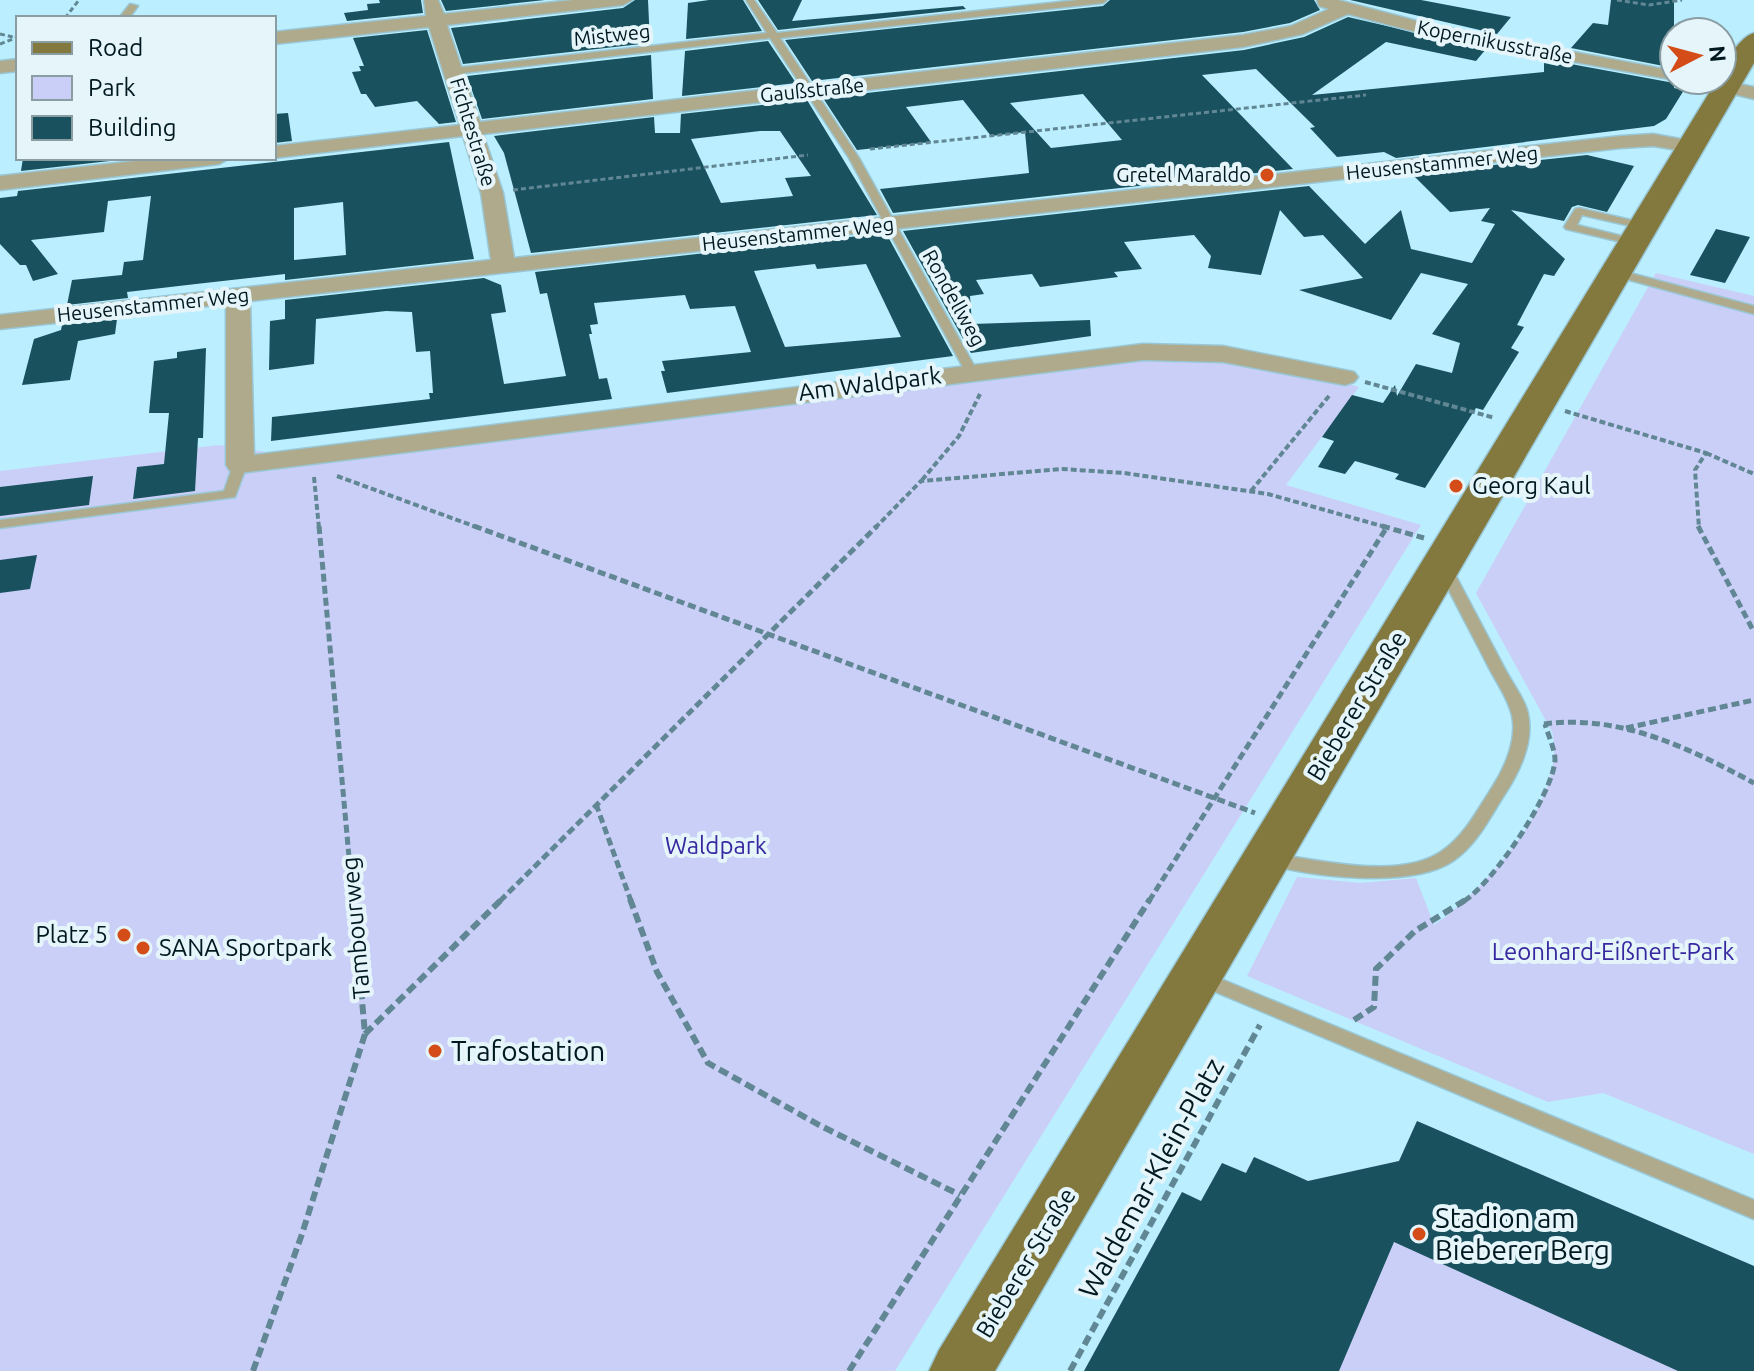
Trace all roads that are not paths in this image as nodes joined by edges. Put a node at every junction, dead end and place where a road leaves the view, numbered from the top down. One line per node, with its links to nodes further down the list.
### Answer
1 (623, 0): 7 (street)
2 (750, 0): 9 (lane, Rondellweg)
3 (1103, 0): 9 (lane, Mistweg)
4 (1318, 0): 6 (street, Kopernikusstraße)
5 (133, 6): 8 (lane)
6 (1345, 8): 13 (street, Kopernikusstraße); 14 (street, Gaußstraße)
7 (434, 10): 10 (street); 12 (street, Fichtestraße)
8 (126, 16)
9 (774, 35): 12 (lane, Mistweg); 14 (lane, Rondellweg)
10 (276, 38)
11 (1754, 41): 15 (main road, Bieberer Straße)
12 (455, 71): 16 (street, Fichtestraße)
13 (1658, 74)
14 (812, 90): 16 (street, Gaußstraße); 22 (lane, Rondellweg)
15 (1740, 90): 18 (main road, Bieberer Straße)
16 (473, 129): 17 (street, Gaußstraße); 25 (street, Fichtestraße)
17 (276, 152)
18 (1687, 152): 22 (street, Heusenstammer Weg); 24 (main road, Bieberer Straße)
19 (201, 160): 20 (street)
20 (0, 183)
21 (1597, 215): 23 (lane); 23 (lane); 24 (lane)
22 (890, 224): 25 (street, Heusenstammer Weg); 30 (lane, Rondellweg)
23 (1589, 231): 24 (lane)
24 (1639, 234): 26 (main road, Bieberer Straße)
25 (504, 267): 27 (street, Heusenstammer Weg)
26 (1615, 273): 28 (lane); 34 (main road, Bieberer Straße)
27 (238, 296): 29 (street, Heusenstammer Weg); 32 (street)
28 (1754, 310)
29 (2, 320)
30 (971, 371): 31 (street, Am Waldpark); 32 (street, Am Waldpark)
31 (1345, 377)
32 (240, 465): 33 (lane)
33 (0, 524)
34 (1447, 554): 35 (main road, Bieberer Straße); 35 (lane)
35 (1277, 842): 36 (main road, Bieberer Straße)
36 (1197, 976): 37 (lane); 38 (main road, Bieberer Straße)
37 (1754, 1210)
38 (961, 1371)

